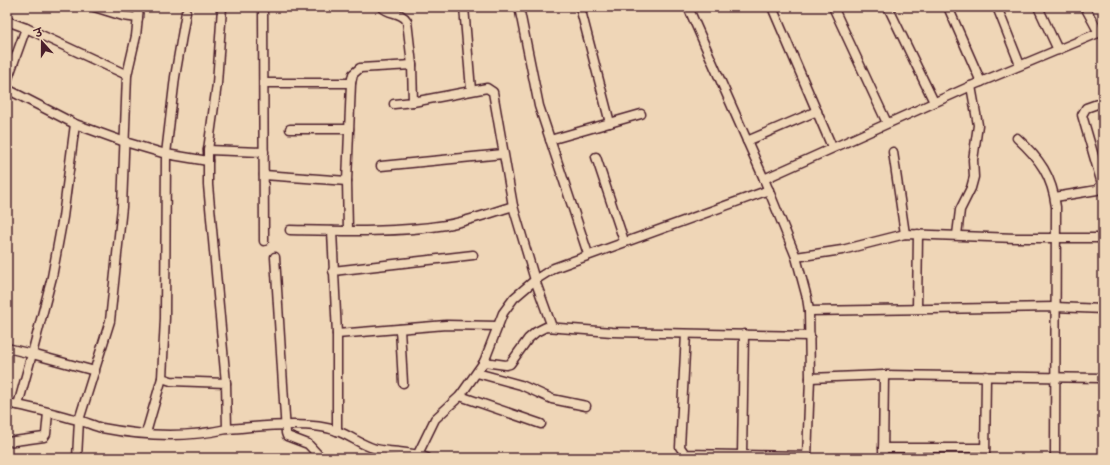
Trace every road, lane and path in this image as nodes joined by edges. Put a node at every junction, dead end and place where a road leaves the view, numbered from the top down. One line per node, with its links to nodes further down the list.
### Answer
1 (94, 7): 18 (street)
2 (139, 7): 18 (street)
3 (222, 7): 49 (street)
4 (263, 7): 28 (street)
5 (382, 7): 23 (street)
6 (464, 7): 32 (street)
7 (519, 7): 45 (street)
8 (580, 7): 39 (street)
9 (688, 7): 46 (street)
10 (772, 7): 37 (street)
11 (833, 7): 40 (street)
12 (888, 7): 34 (street)
13 (948, 7): 27 (street)
14 (997, 7): 24 (street)
15 (1038, 7): 22 (street)
16 (1085, 7): 21 (street)
17 (186, 12): 52 (street)
18 (138, 18): 25 (street)
19 (7, 21): 20 (street)
20 (26, 28): 25 (street); 26 (street)
21 (1101, 32): 22 (street)
22 (1058, 50): 24 (street)
23 (412, 65): 29 (street); 33 (street)
24 (1020, 65): 27 (street)
25 (127, 75): 47 (street)
26 (7, 81)
27 (981, 82): 30 (street)
28 (264, 83): 29 (street); 50 (street)
29 (351, 83): 43 (street)
30 (971, 86): 34 (street); 69 (street)
31 (7, 89): 41 (street)
32 (471, 90): 33 (street); 53 (street)
33 (413, 102): 36 (street)
34 (934, 102): 40 (street)
35 (1103, 102): 59 (street)
36 (394, 104)
37 (817, 111): 46 (street); 48 (street)
38 (640, 114): 39 (street)
39 (610, 123): 45 (street)
40 (887, 123): 48 (street)
41 (75, 124): 47 (street); 92 (street)
42 (290, 129): 43 (street)
43 (349, 130): 60 (street)
44 (1017, 138): 62 (street)
45 (550, 140): 74 (street)
46 (747, 141): 58 (street)
47 (125, 142): 52 (street); 94 (street)
48 (832, 147): 58 (street)
49 (208, 150): 50 (street); 55 (street)
50 (264, 152): 57 (street)
51 (893, 152): 67 (street)
52 (166, 154): 55 (street); 99 (street)
53 (503, 154): 56 (street); 63 (street)
54 (596, 157): 73 (street)
55 (208, 161): 102 (street)
56 (381, 166)
57 (264, 175): 60 (street); 72 (street)
58 (764, 179): 61 (street)
59 (1102, 180): 62 (street)
60 (347, 181): 65 (street)
61 (769, 190): 73 (street); 77 (street)
62 (1055, 197): 70 (street)
63 (513, 206): 65 (street); 79 (street)
64 (290, 230): 66 (street)
65 (348, 230): 66 (street)
66 (332, 231): 78 (street)
67 (905, 234): 68 (street); 77 (street)
68 (918, 234): 69 (street); 82 (street)
69 (957, 235): 70 (street)
70 (1055, 238): 71 (street); 80 (street)
71 (1103, 238)
72 (264, 241)
73 (624, 241): 74 (street)
74 (588, 254): 79 (street)
75 (473, 255): 78 (street)
76 (275, 257): 111 (street)
77 (796, 257): 83 (street)
78 (333, 271): 87 (street)
79 (535, 280): 84 (street); 85 (street)
80 (1055, 307): 81 (street); 82 (street); 98 (street)
81 (1103, 309)
82 (917, 310): 83 (street)
83 (809, 311): 90 (street)
84 (491, 326): 86 (street); 93 (street)
85 (552, 326): 88 (street); 93 (street)
86 (400, 329): 87 (street); 103 (street)
87 (337, 334): 113 (street)
88 (686, 334): 89 (street); 119 (street)
89 (744, 334): 90 (street); 119 (street)
90 (810, 336): 100 (street)
91 (7, 348): 92 (street)
92 (32, 354): 94 (street); 106 (street)
93 (484, 362): 95 (street)
94 (95, 371): 109 (street)
95 (477, 373): 104 (street); 107 (street)
96 (884, 375): 97 (street); 100 (street); 116 (street)
97 (986, 376): 98 (street); 117 (street)
98 (1054, 377): 101 (street); 128 (street)
99 (162, 378): 102 (street); 114 (street)
100 (810, 378): 121 (street)
101 (1103, 378)
102 (226, 383): 112 (street)
103 (403, 383)
104 (460, 396): 110 (street); 120 (street)
105 (7, 403): 106 (street)
106 (18, 405): 108 (street)
107 (586, 406)
108 (48, 413): 109 (street); 115 (street)
109 (79, 420): 114 (street); 122 (street)
110 (540, 424)
111 (284, 426): 112 (street); 113 (street); 123 (street)
112 (226, 429): 114 (street)
113 (337, 431): 118 (street)
114 (146, 433)
115 (7, 442)
116 (883, 448): 117 (street); 126 (street)
117 (985, 448): 127 (street)
118 (381, 449): 120 (street); 124 (street)
119 (742, 455): 121 (street)
120 (417, 456): 125 (street)
121 (807, 457)
122 (77, 458)
123 (321, 458)
124 (377, 458)
125 (428, 458)
126 (883, 458)
127 (985, 458)
128 (1055, 458)

